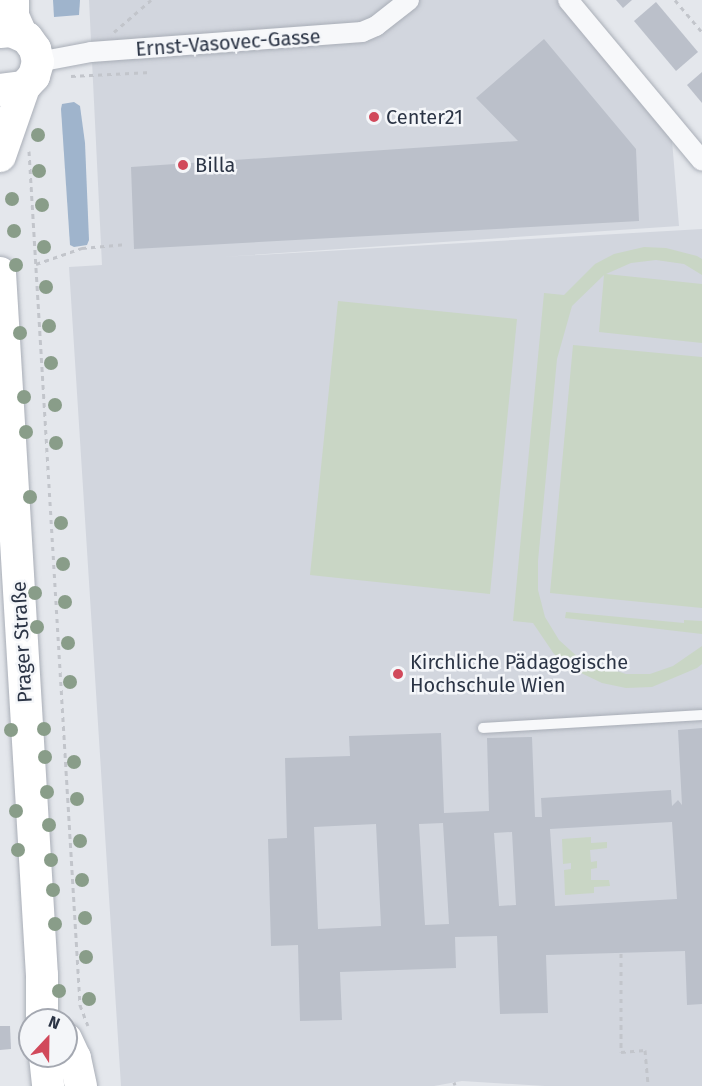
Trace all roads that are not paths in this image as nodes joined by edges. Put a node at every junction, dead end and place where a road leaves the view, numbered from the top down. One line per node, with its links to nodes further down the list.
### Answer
1 (13, 0): 4 (main road)
2 (409, 0): 5 (street, Ernst-Vasovec-Gasse)
3 (568, 0): 7 (street)
4 (10, 33): 5 (main road)
5 (32, 76): 6 (main road)
6 (14, 151)
7 (702, 161)
8 (0, 273): 11 (main road, Prager Straße)
9 (702, 715): 10 (lane)
10 (483, 728)
11 (42, 975): 12 (main road, Prager Straße); 13 (main road, Prager Straße)
12 (42, 1008)
13 (65, 1008)
14 (46, 1068): 16 (main road)
15 (77, 1068): 17 (main road)
16 (48, 1086)
17 (81, 1086)

